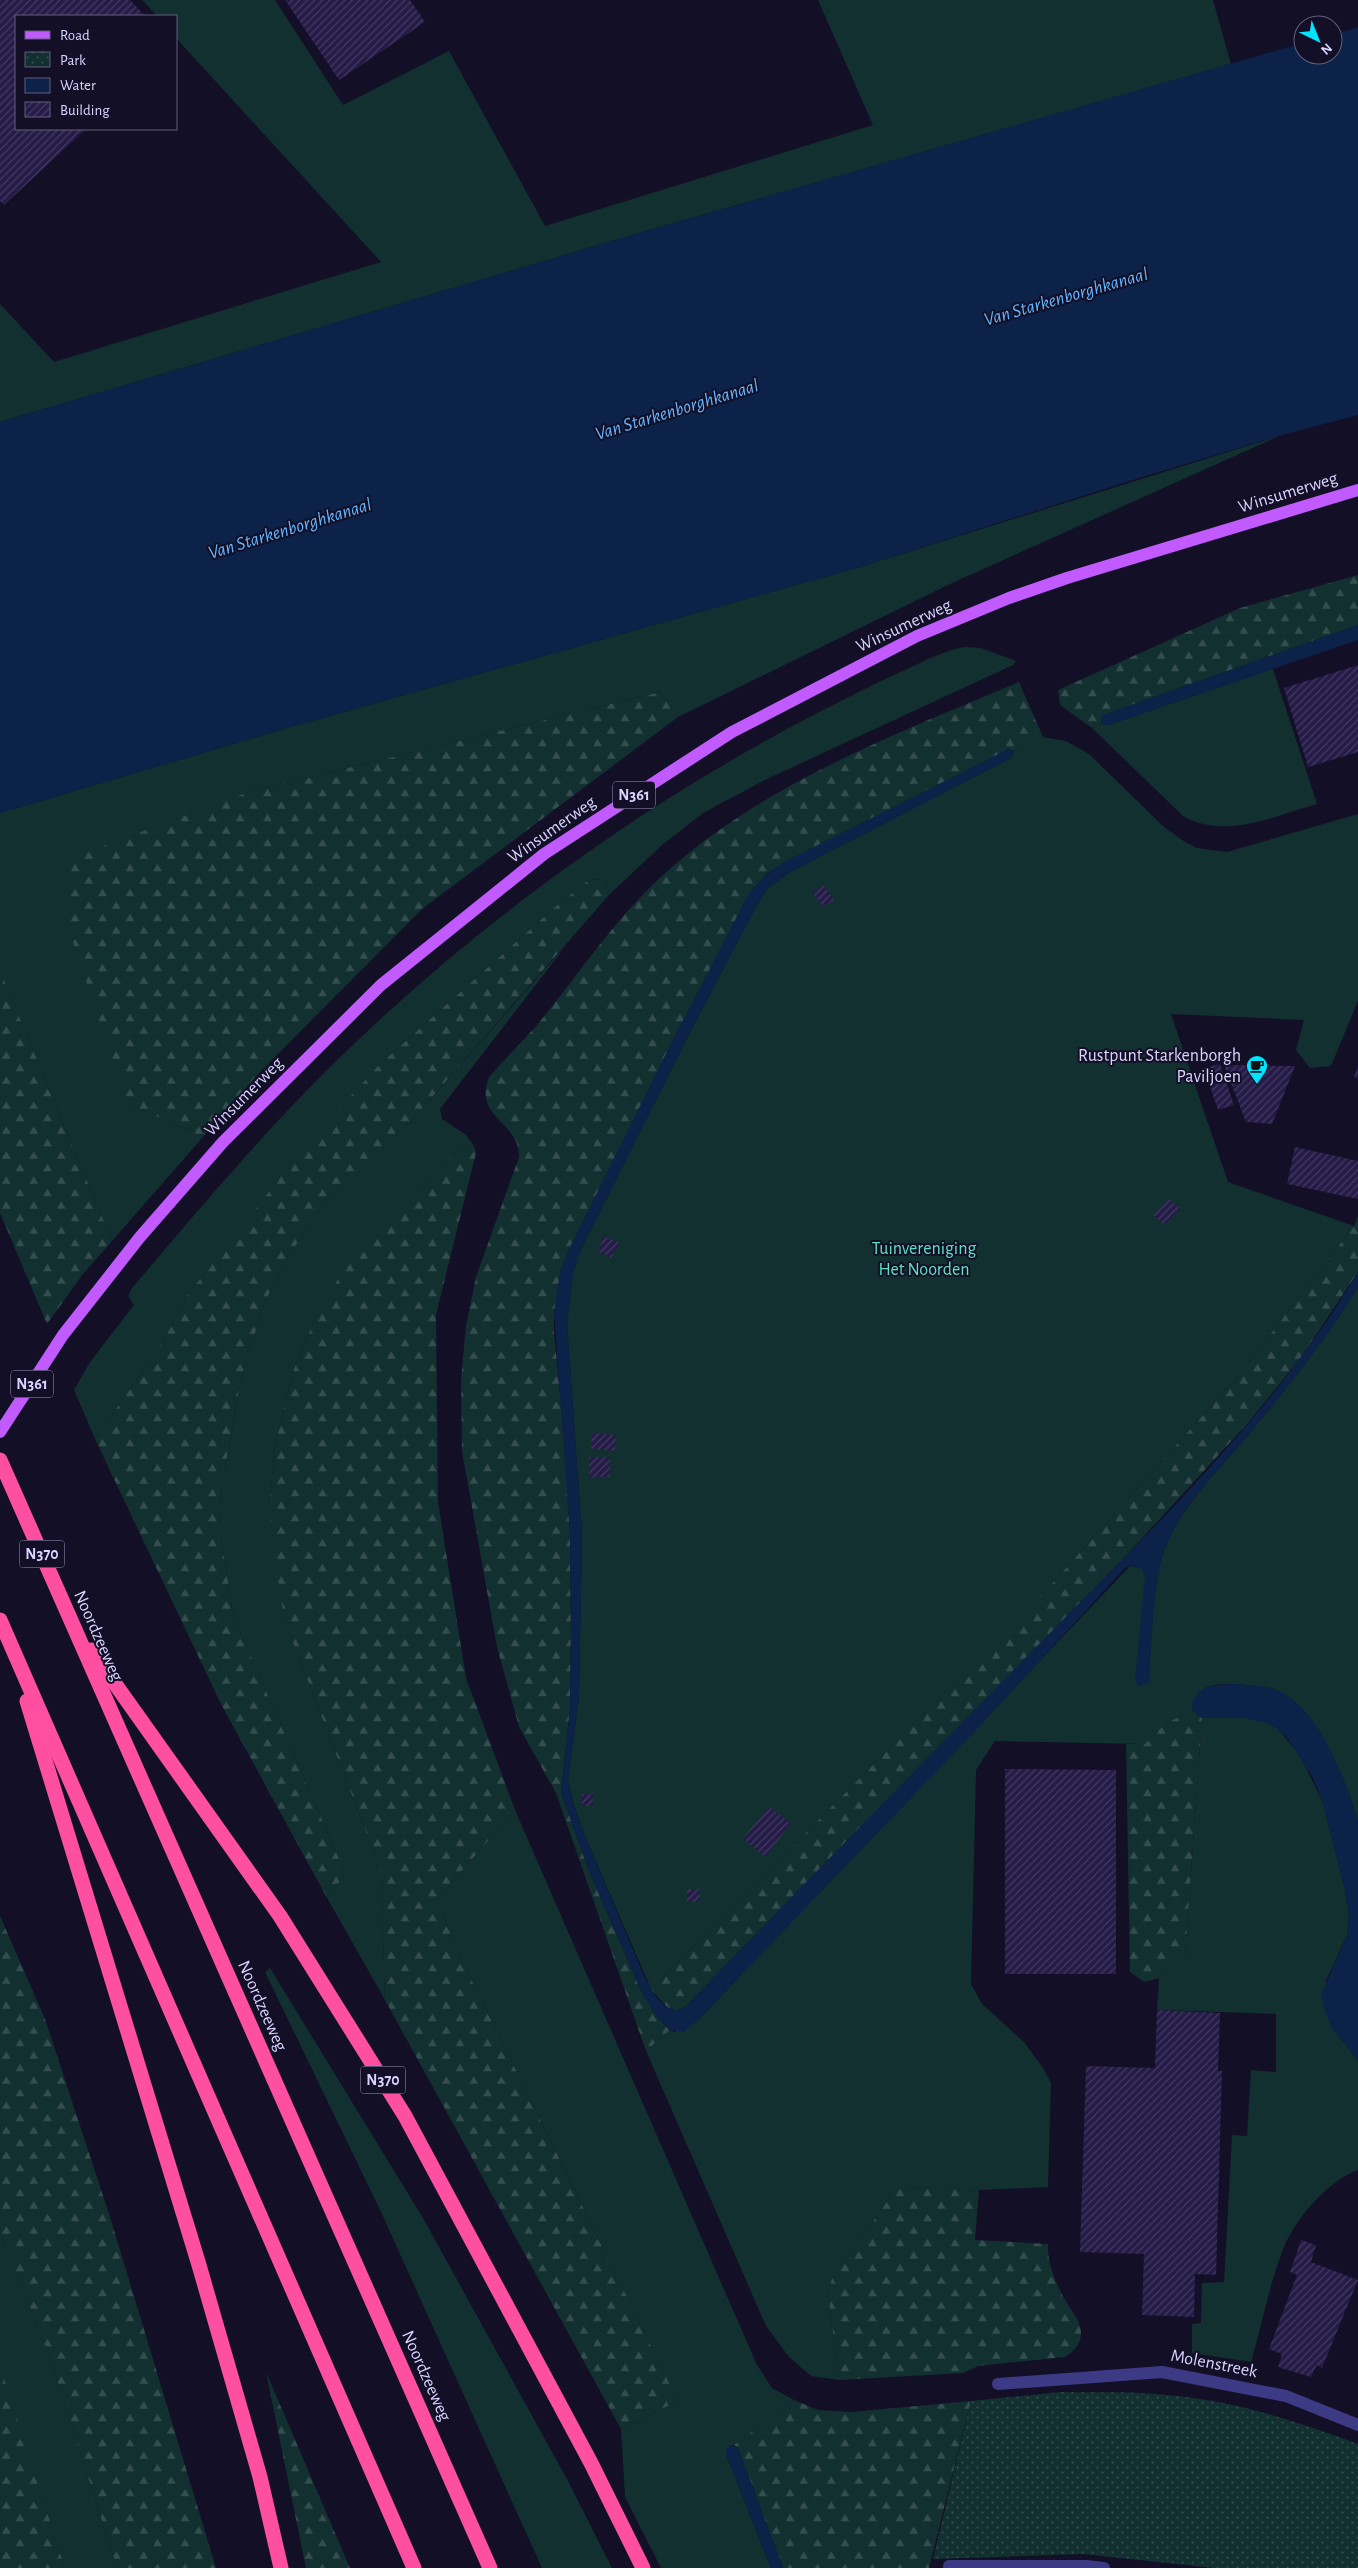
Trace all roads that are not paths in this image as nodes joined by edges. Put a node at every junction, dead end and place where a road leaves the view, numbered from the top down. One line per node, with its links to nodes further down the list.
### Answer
1 (1358, 490): 2 (main road, Winsumerweg / N361)
2 (0, 1432)
3 (0, 1460): 4 (highway, Noordzeeweg / N370)
4 (72, 1623): 11 (highway, Noordzeeweg / N370); 12 (highway, N370)
5 (3, 1626): 9 (highway); 10 (highway)
6 (998, 2384): 7 (street, Molenstreek)
7 (1358, 2425)
8 (948, 2566): 13 (street)
9 (281, 2568)
10 (414, 2568)
11 (490, 2568)
12 (643, 2568)
13 (1104, 2568)

